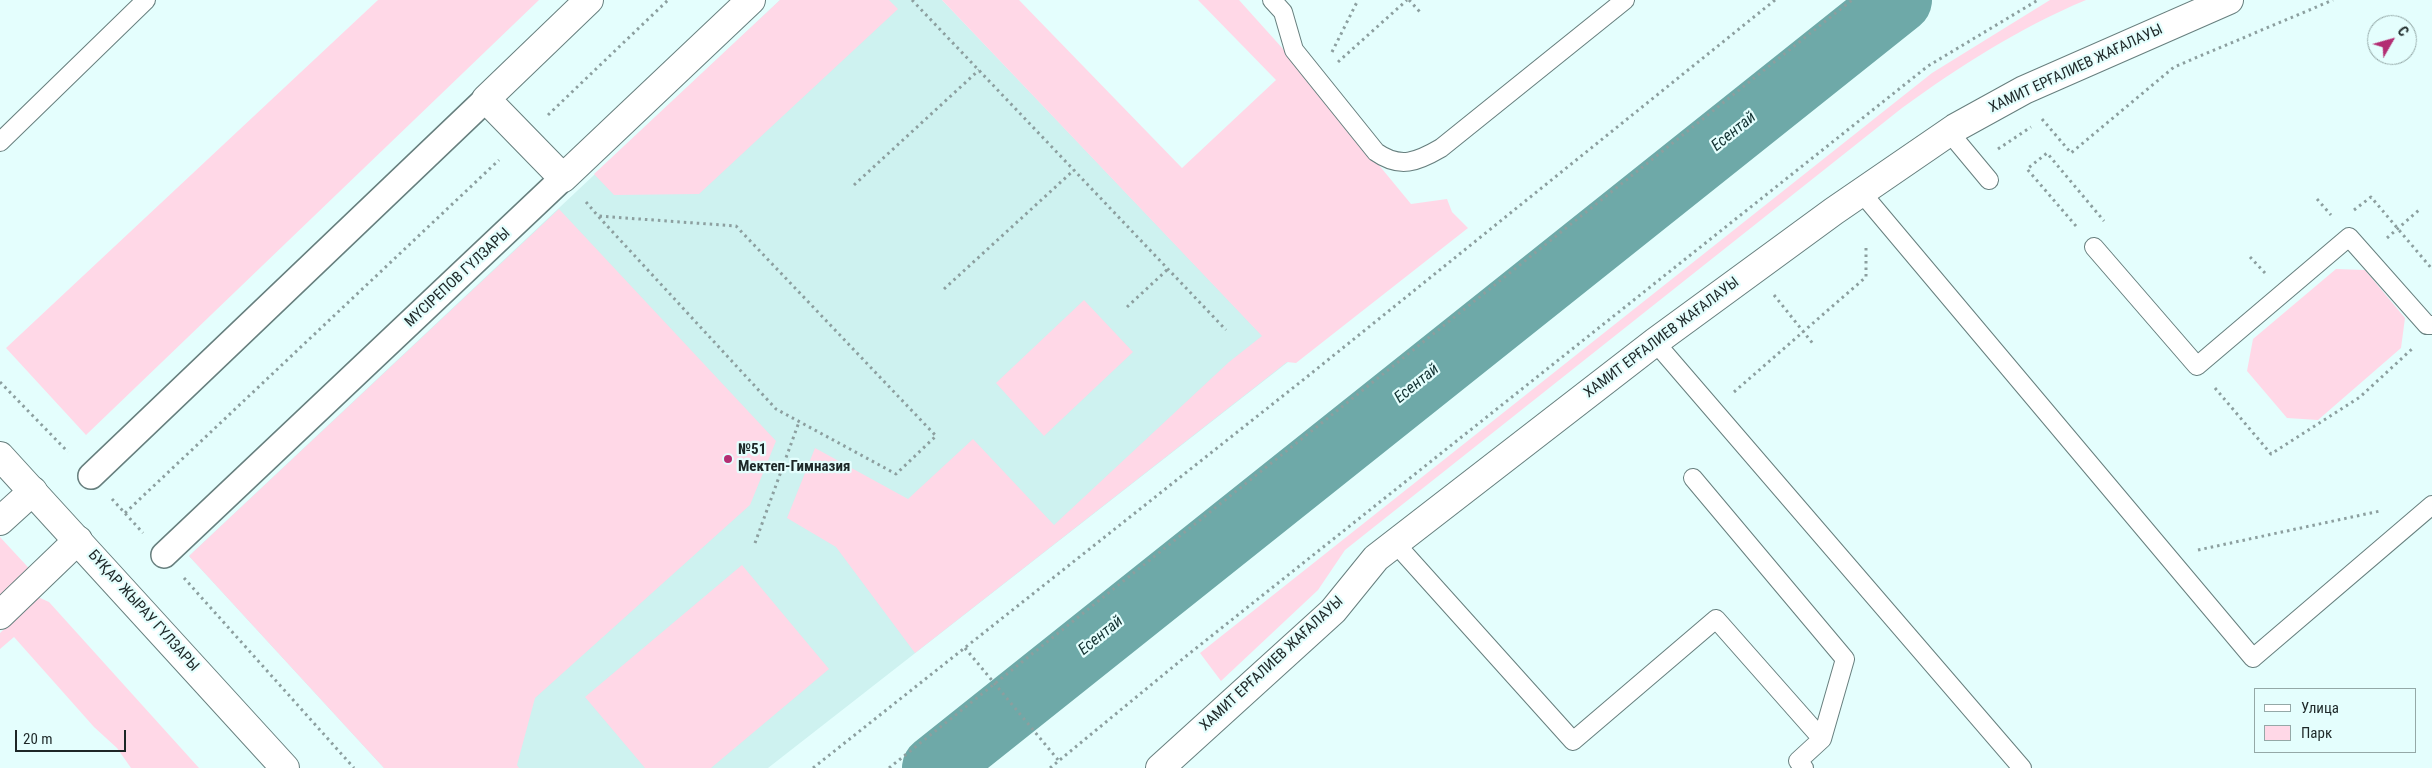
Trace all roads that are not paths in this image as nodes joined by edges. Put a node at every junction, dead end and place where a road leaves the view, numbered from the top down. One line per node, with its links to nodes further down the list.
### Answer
1 (146, 0): 9 (lane)
2 (590, 0): 7 (street)
3 (752, 0): 10 (street, МҮСІРЕПОВ ГҮЛЗАРЫ)
4 (1272, 0): 5 (lane)
5 (1625, 0)
6 (2229, 0): 8 (street, ХАМИТ ЕРҒАЛИЕВ ЖАҒАЛАУЫ)
7 (486, 99): 10 (street); 17 (street)
8 (1950, 132): 11 (lane); 12 (street, ХАМИТ ЕРҒАЛИЕВ ЖАҒАЛАУЫ)
9 (0, 142)
10 (563, 178): 24 (street, МҮСІРЕПОВ ГҮЛЗАРЫ)
11 (1988, 180)
12 (1861, 192): 15 (street, ХАМИТ ЕРҒАЛИЕВ ЖАҒАЛАУЫ); 20 (lane)
13 (2094, 247): 14 (lane)
14 (2432, 325)
15 (1655, 342): 23 (street, ХАМИТ ЕРҒАЛИЕВ ЖАҒАЛАУЫ); 30 (lane)
16 (0, 456): 19 (street, БҰҚАР ЖЫРАУ ГҮЛЗАРЫ)
17 (91, 476)
18 (1693, 478): 26 (lane)
19 (33, 491): 21 (street); 22 (street, БҰҚАР ЖЫРАУ ГҮЛЗАРЫ)
20 (2432, 506)
21 (0, 521)
22 (78, 540): 25 (street); 27 (street, БҰҚАР ЖЫРАУ ГҮЛЗАРЫ)
23 (1395, 543): 26 (lane); 28 (street, ХАМИТ ЕРҒАЛИЕВ ЖАҒАЛАУЫ)
24 (164, 555)
25 (0, 615)
26 (1822, 739): 29 (lane)
27 (285, 768)
28 (1160, 768)
29 (1804, 768)
30 (2022, 768)

